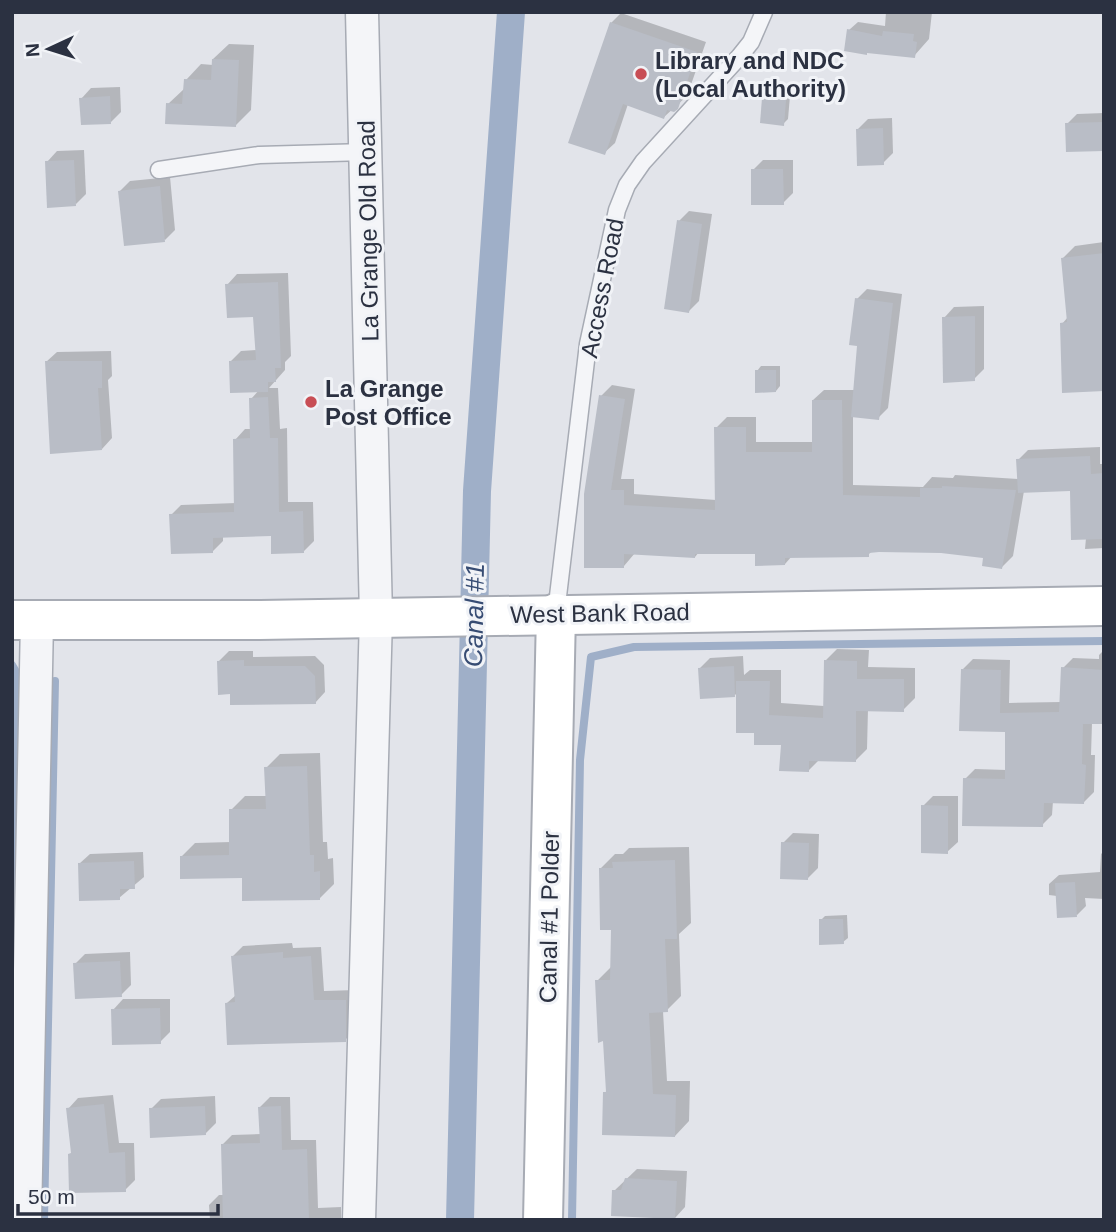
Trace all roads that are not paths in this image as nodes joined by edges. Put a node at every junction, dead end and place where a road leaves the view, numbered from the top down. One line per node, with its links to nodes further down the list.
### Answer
1 (362, 12): 3 (street, La Grange Old Road)
2 (764, 12): 6 (lane, Access Road)
3 (366, 152): 4 (lane); 7 (street, La Grange Old Road)
4 (159, 170)
5 (1104, 606): 6 (street, West Bank Road)
6 (538, 614): 7 (street, West Bank Road); 11 (street, Canal #1 Polder)
7 (391, 617): 8 (street, West Bank Road); 10 (street, La Grange Old Road)
8 (25, 620): 9 (street)
9 (25, 1220)
10 (359, 1220)
11 (543, 1220)

